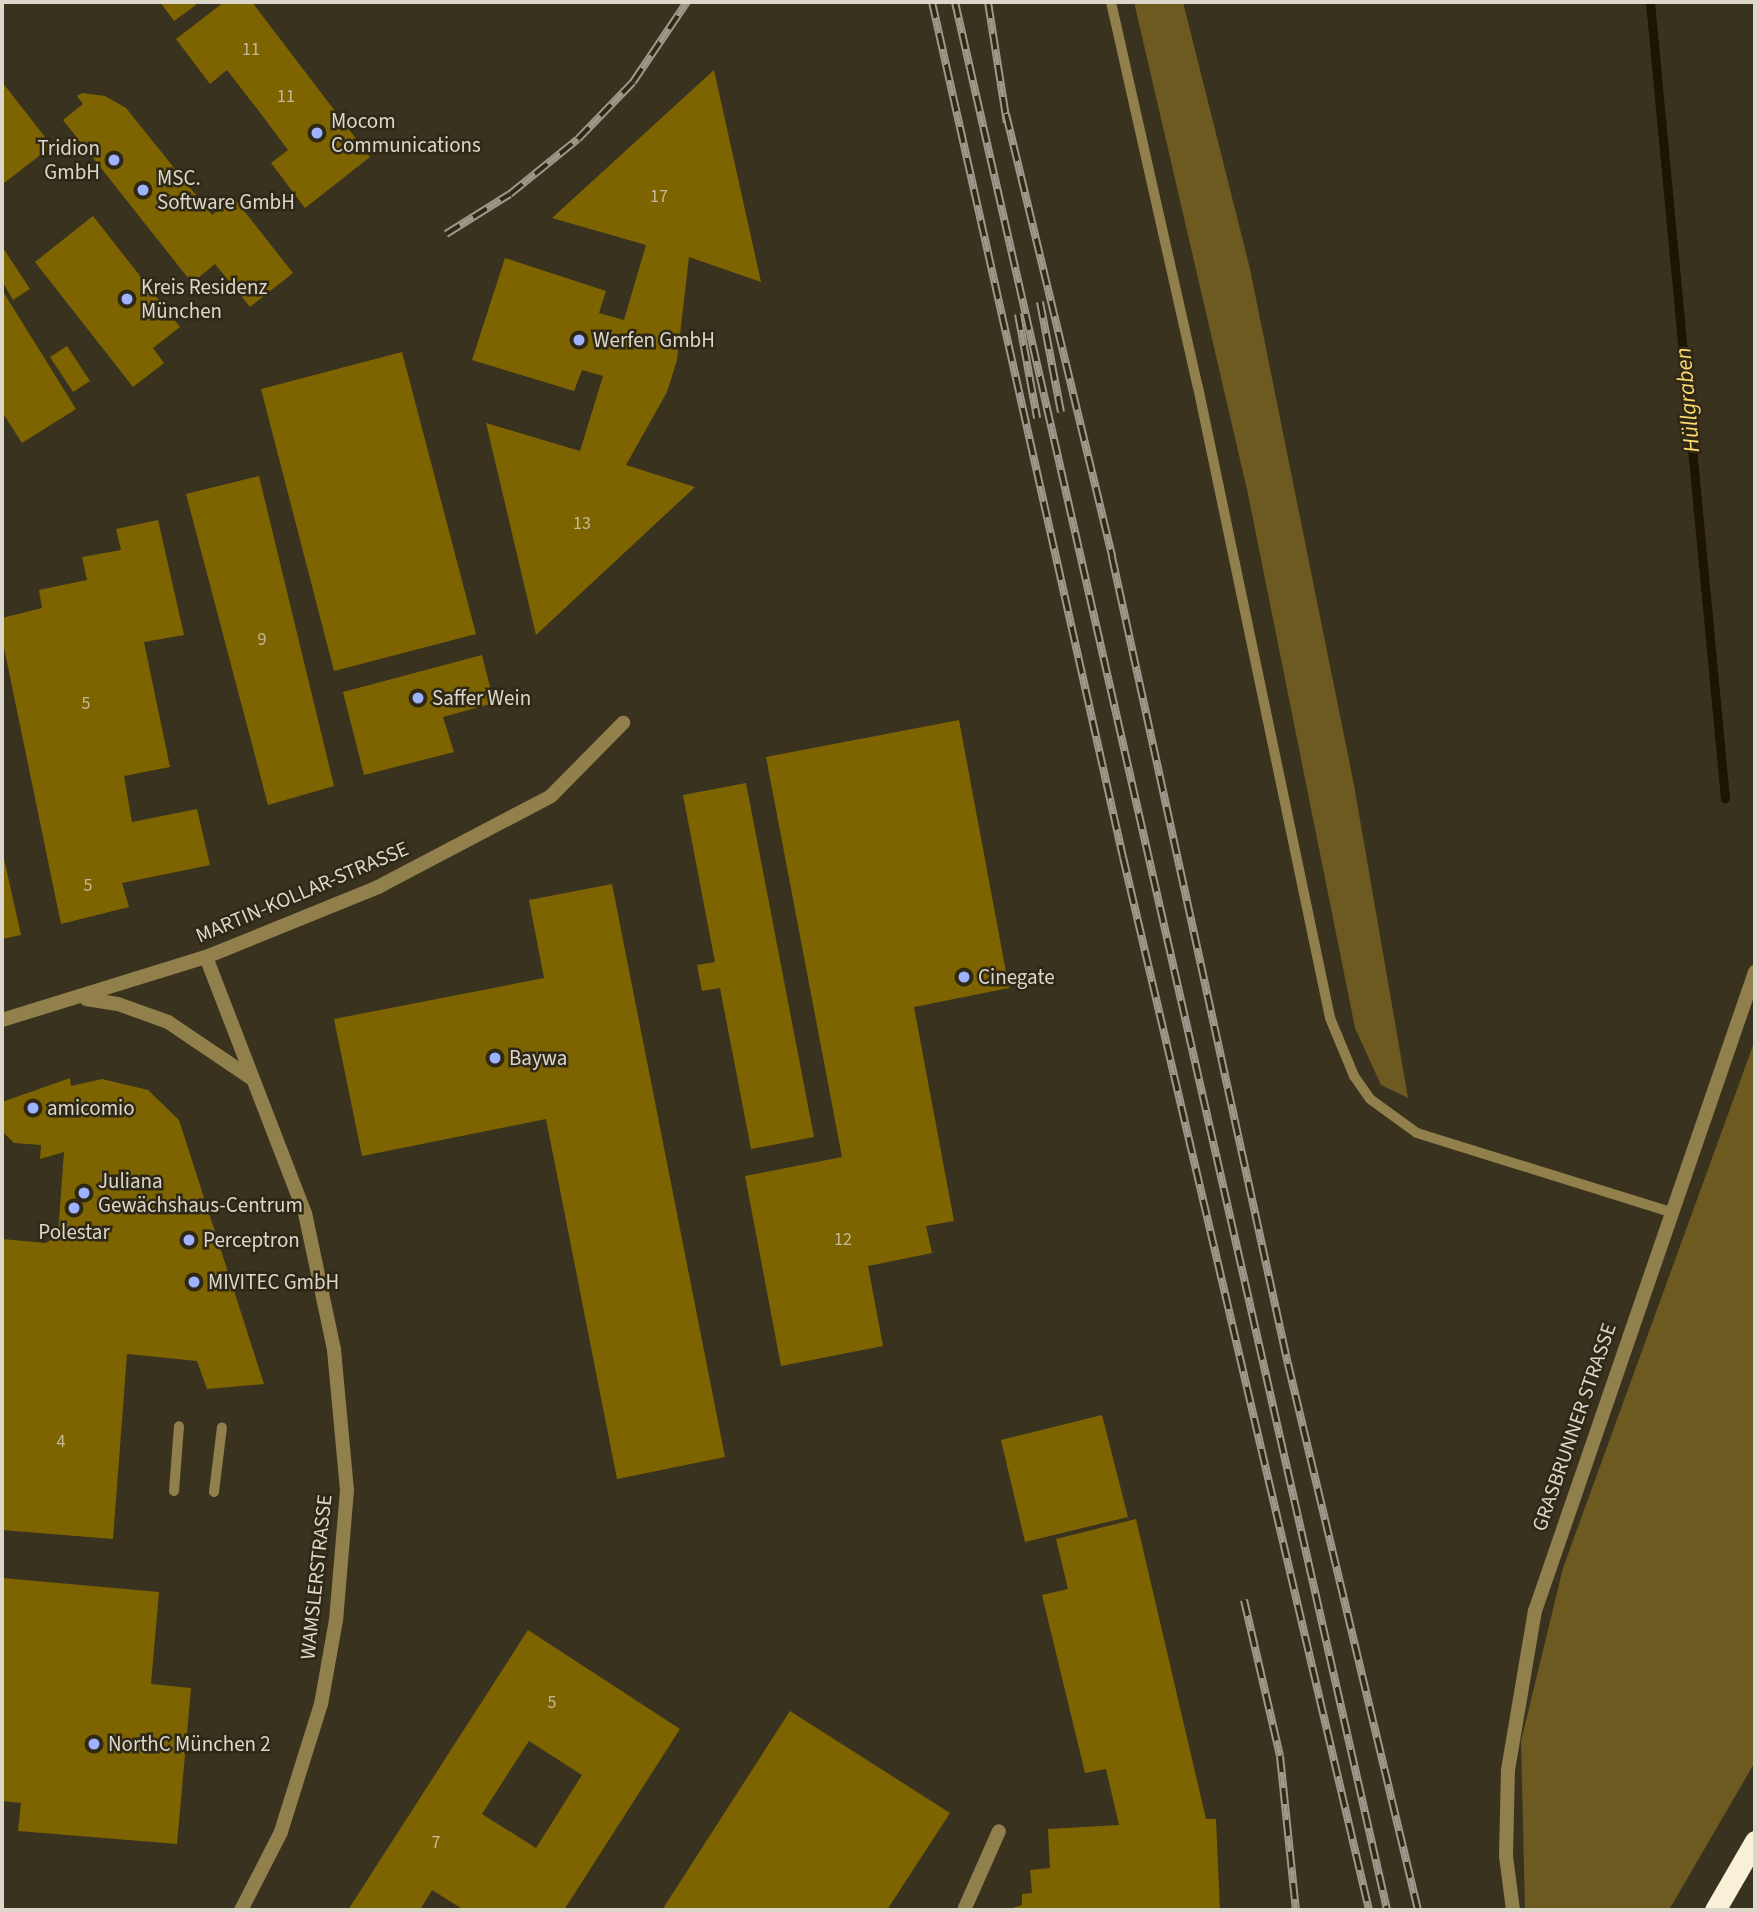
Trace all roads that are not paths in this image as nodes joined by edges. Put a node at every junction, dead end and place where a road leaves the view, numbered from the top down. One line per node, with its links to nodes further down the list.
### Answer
1 (1111, 2): 8 (lane)
2 (623, 723): 3 (street, MARTIN-KOLLAR-STRASSE)
3 (206, 957): 5 (street, MARTIN-KOLLAR-STRASSE); 7 (street, WAMSLERSTRASSE)
4 (1755, 972): 8 (street, GRASBRUNNER STRASSE)
5 (81, 998): 6 (street, MARTIN-KOLLAR-STRASSE); 7 (street)
6 (2, 1020)
7 (251, 1078): 15 (street, WAMSLERSTRASSE)
8 (1671, 1212): 17 (street, GRASBRUNNER STRASSE)
9 (179, 1426): 11 (lane)
10 (222, 1427): 12 (lane)
11 (174, 1491)
12 (214, 1492)
13 (999, 1831): 16 (street)
14 (1755, 1841): 18 (highway)
15 (241, 1910)
16 (964, 1910)
17 (1513, 1910)
18 (1715, 1910)

